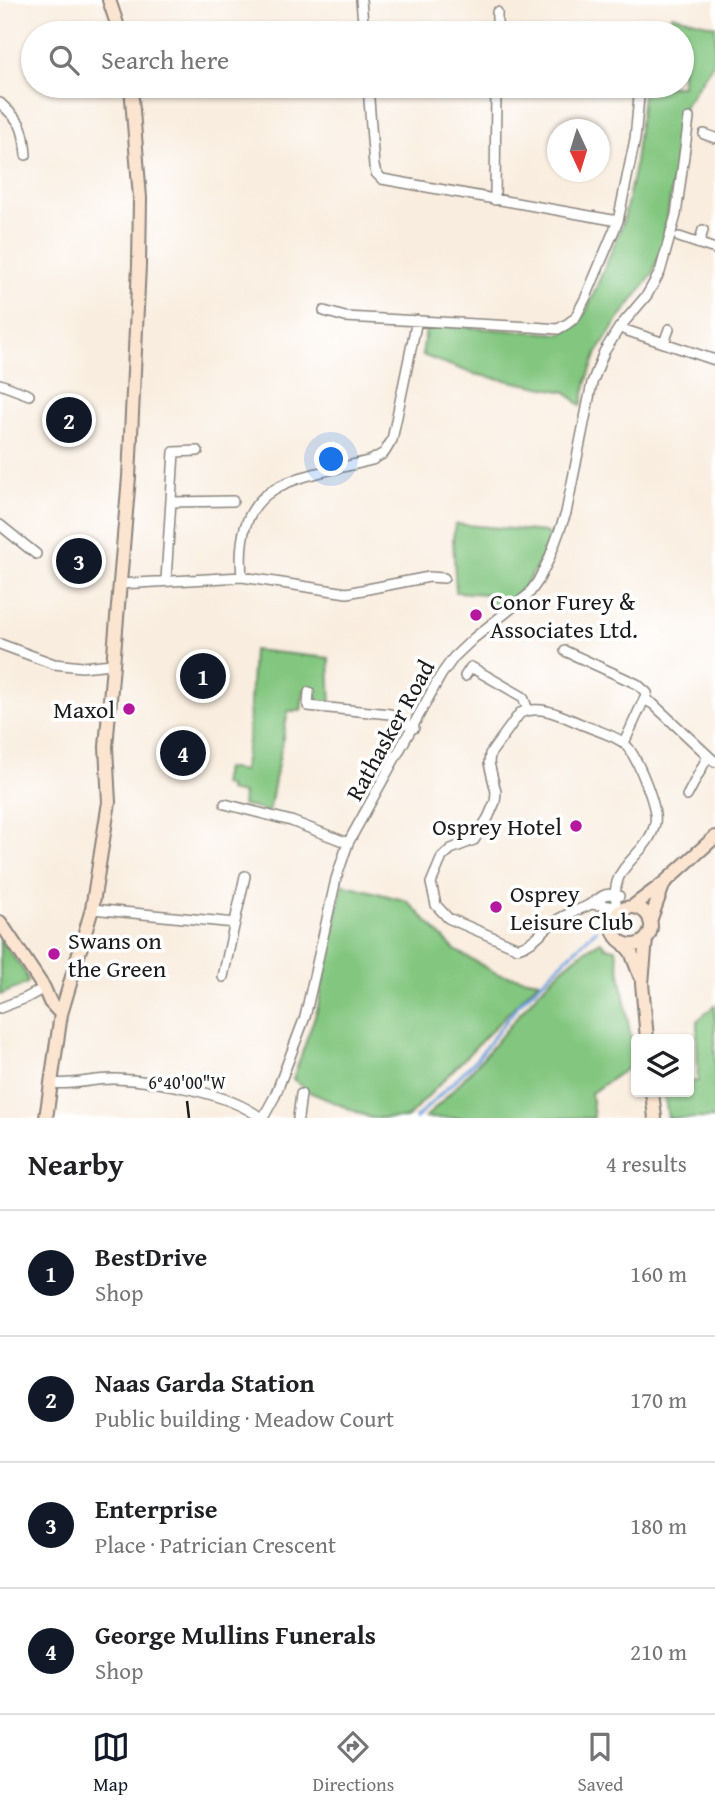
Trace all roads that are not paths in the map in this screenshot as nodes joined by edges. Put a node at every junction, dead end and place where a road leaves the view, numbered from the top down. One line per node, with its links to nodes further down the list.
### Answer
1 (109, 0): 4 (main road)
2 (361, 0): 5 (street)
3 (497, 12): 6 (street)
4 (116, 21)
5 (363, 21)
6 (497, 21)
7 (132, 98): 38 (main road)
8 (369, 98): 16 (street)
9 (496, 98): 16 (street)
10 (639, 98): 17 (street)
11 (0, 103): 15 (street)
12 (689, 118): 46 (street, Rathasker Road)
13 (704, 134): 14 (street)
14 (715, 138)
15 (26, 155)
16 (495, 200): 17 (street)
17 (618, 221): 23 (street)
18 (703, 230): 20 (street)
19 (679, 237): 20 (street)
20 (699, 244): 21 (street)
21 (715, 249)
22 (324, 311): 23 (street)
23 (417, 320): 35 (street)
24 (669, 329): 26 (street)
25 (625, 330): 26 (street)
26 (664, 343): 27 (street)
27 (715, 360)
28 (0, 384): 29 (street)
29 (29, 395)
30 (198, 451): 32 (street)
31 (233, 501): 32 (street)
32 (171, 502): 37 (street)
33 (0, 525): 34 (street)
34 (36, 554)
35 (242, 578): 36 (street); 37 (street)
36 (443, 578)
37 (166, 580): 38 (street)
38 (120, 584): 41 (main road)
39 (0, 643): 41 (street)
40 (565, 651): 44 (street)
41 (112, 664): 57 (main road)
42 (465, 676): 45 (street)
43 (309, 692): 46 (street)
44 (645, 699): 47 (street); 48 (street)
45 (527, 710): 47 (street); 56 (street)
46 (414, 728): 52 (street, Rathasker Road)
47 (624, 743): 55 (street)
48 (712, 759): 49 (street)
49 (687, 796)
50 (225, 804): 52 (street)
51 (715, 837): 54 (main road)
52 (348, 843): 74 (street, Rathasker Road)
53 (245, 876): 60 (street)
54 (664, 883): 55 (main road); 58 (main road)
55 (620, 903): 56 (street); 56 (street); 58 (main road); 62 (main road)
56 (590, 904)
57 (92, 909): 60 (street); 66 (main road)
58 (650, 921): 61 (main road)
59 (0, 922): 65 (main road)
60 (235, 923): 63 (street)
61 (646, 939): 62 (main road); 64 (main road)
62 (624, 944): 64 (main road)
63 (223, 976)
64 (642, 983): 69 (main road)
65 (44, 988): 66 (main road); 67 (street); 68 (main road)
66 (68, 989): 68 (main road)
67 (0, 1007)
68 (61, 1014): 70 (main road)
69 (647, 1034)
70 (51, 1083): 73 (main road); 74 (street)
71 (301, 1094): 75 (street)
72 (653, 1097): 76 (main road)
73 (46, 1118)
74 (262, 1118)
75 (298, 1118)
76 (655, 1118)

